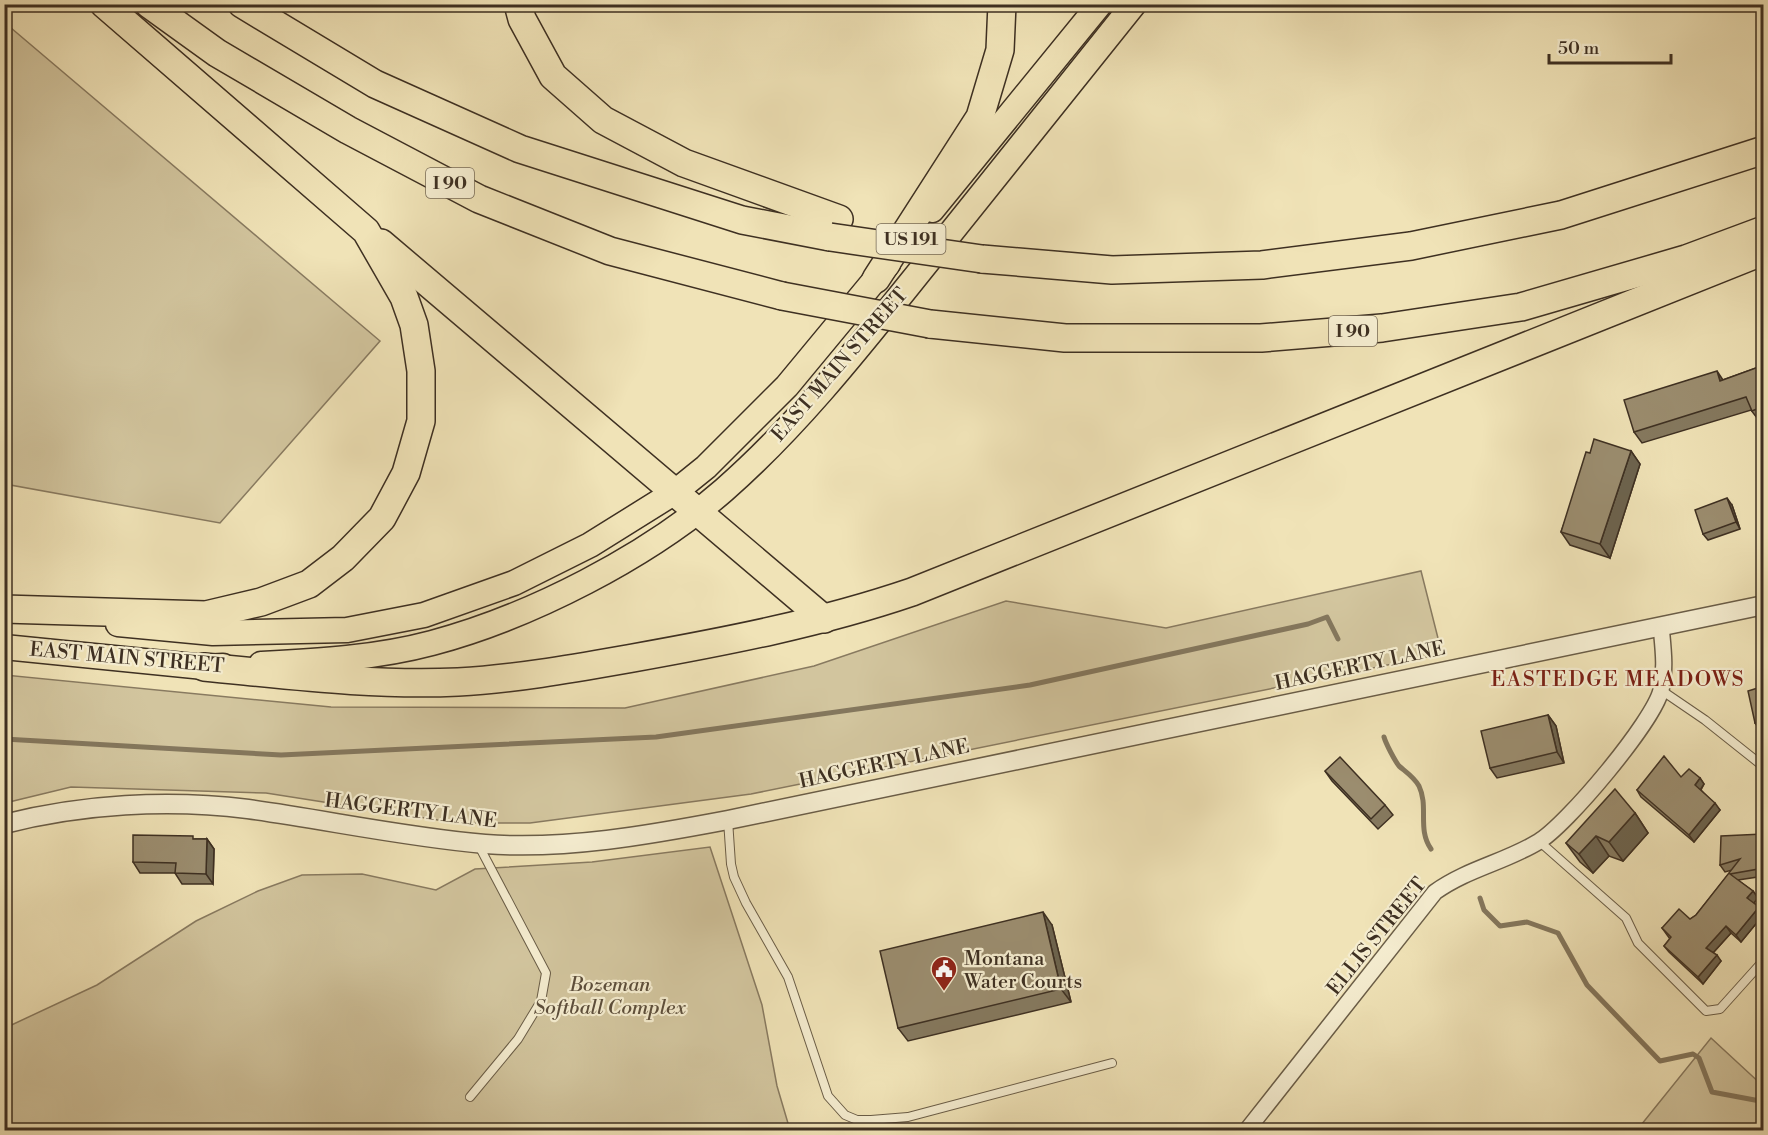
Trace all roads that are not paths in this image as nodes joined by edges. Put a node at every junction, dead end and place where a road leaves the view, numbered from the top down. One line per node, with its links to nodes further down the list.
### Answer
1 (104, 4): 11 (highway)
2 (149, 4): 10 (highway, I 90, bridge)
3 (242, 4): 9 (highway)
4 (518, 4): 9 (highway)
5 (1002, 4): 13 (highway)
6 (1100, 4): 13 (highway, EAST MAIN STREET)
7 (1134, 4): 15 (highway, EAST MAIN STREET)
8 (1764, 150): 9 (highway, US 191, bridge)
9 (835, 228)
10 (1764, 230)
11 (366, 231): 14 (highway); 17 (highway)
12 (1764, 251): 18 (highway)
13 (876, 279): 14 (highway, EAST MAIN STREET)
14 (675, 492): 15 (highway); 17 (highway, EAST MAIN STREET)
15 (698, 511): 18 (highway); 21 (highway, EAST MAIN STREET)
16 (1764, 605): 19 (street, HAGGERTY LANE)
17 (4, 611)
18 (824, 619): 21 (highway)
19 (1661, 626): 22 (street, ELLIS STREET); 24 (street, HAGGERTY LANE)
20 (4, 647): 21 (highway, EAST MAIN STREET)
21 (204, 667)
22 (1661, 690): 23 (lane); 26 (street, ELLIS STREET)
23 (1764, 767)
24 (728, 820): 27 (street, HAGGERTY LANE); 29 (lane)
25 (4, 824): 27 (street, HAGGERTY LANE)
26 (1540, 842): 28 (lane); 31 (street, ELLIS STREET)
27 (477, 843): 30 (lane)
28 (1764, 960)
29 (1112, 1063)
30 (470, 1097)
31 (1247, 1131)

